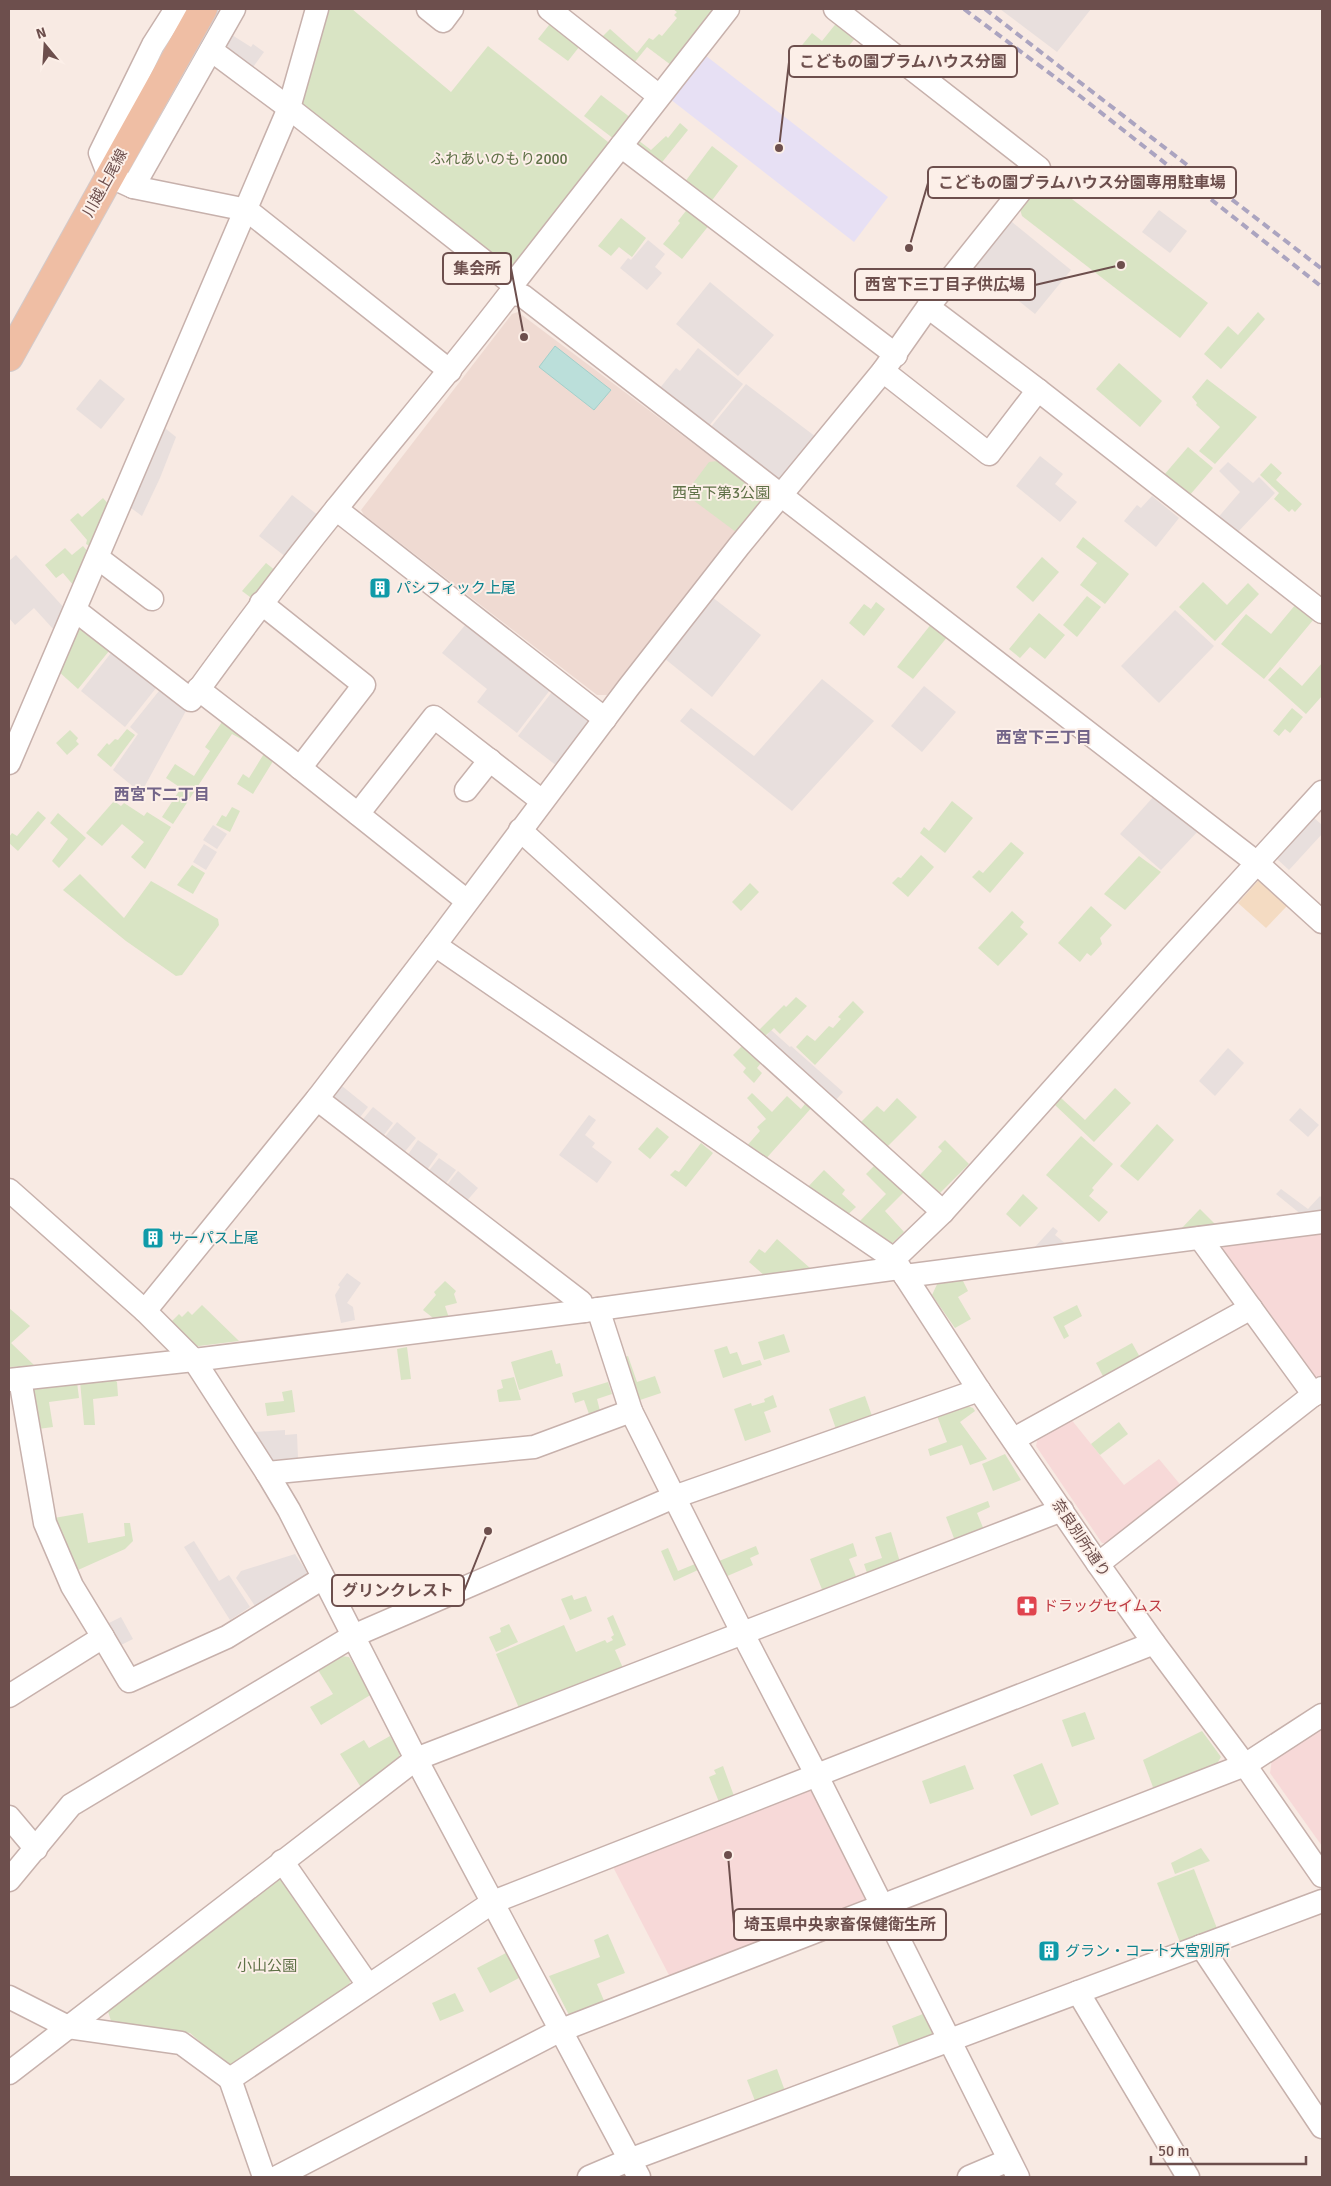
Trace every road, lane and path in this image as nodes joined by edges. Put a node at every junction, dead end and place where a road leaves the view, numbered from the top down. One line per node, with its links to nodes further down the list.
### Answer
1 (176, 9): 14 (street)
2 (203, 9): 14 (main road, 川越上尾線)
3 (234, 9): 10 (street)
4 (317, 9): 12 (street)
5 (428, 9): 6 (street)
6 (452, 9)
7 (549, 9): 11 (street)
8 (728, 9): 11 (street)
9 (835, 9): 18 (street)
10 (211, 50): 12 (street); 15 (street)
11 (659, 96): 13 (street)
12 (289, 108): 16 (street); 17 (street)
13 (621, 146): 17 (street); 20 (street)
14 (109, 176): 15 (street); 19 (main road, 川越上尾線)
15 (133, 187): 16 (street)
16 (246, 210): 21 (street); 25 (street)
17 (515, 289): 21 (street); 23 (street)
18 (928, 306): 20 (street); 22 (street)
19 (9, 357)
20 (889, 363): 22 (street); 23 (street)
21 (450, 371): 24 (street)
22 (1038, 390): 29 (street)
23 (782, 494): 31 (street); 40 (street)
24 (336, 509): 27 (street); 31 (street)
25 (98, 558): 26 (street); 28 (street)
26 (152, 599)
27 (261, 604): 30 (street); 34 (street)
28 (75, 610): 30 (street); 33 (street)
29 (1322, 612)
30 (198, 689): 34 (street)
31 (605, 719): 37 (street)
32 (490, 760): 35 (street); 37 (street); 38 (street)
33 (9, 763)
34 (300, 768): 38 (street)
35 (466, 790)
36 (1322, 792): 40 (street)
37 (542, 801): 39 (street)
38 (358, 814): 41 (street)
39 (520, 830): 41 (street); 46 (street)
40 (1257, 863): 42 (street); 46 (street)
41 (467, 901): 43 (street)
42 (1322, 922)
43 (435, 945): 44 (street); 49 (street)
44 (317, 1098): 51 (street); 52 (street)
45 (9, 1190): 52 (street)
46 (942, 1212): 49 (street)
47 (1322, 1222): 48 (street)
48 (1200, 1238): 49 (street); 50 (street)
49 (900, 1267): 51 (street); 55 (street, 奈良別所通り)
50 (1251, 1308): 56 (street); 58 (street)
51 (591, 1310): 53 (street); 57 (street)
52 (145, 1311): 53 (street)
53 (194, 1360): 54 (street); 59 (street)
54 (15, 1380): 66 (street)
55 (979, 1390): 58 (street, 奈良別所通り); 60 (street)
56 (1318, 1391): 62 (street)
57 (631, 1412): 59 (street); 60 (street)
58 (1014, 1439): 61 (street, 奈良別所通り)
59 (267, 1473): 63 (street)
60 (674, 1497): 64 (street); 65 (street)
61 (1062, 1510): 62 (street, 奈良別所通り); 64 (street)
62 (1098, 1564): 67 (street, 奈良別所通り)
63 (323, 1578): 65 (street); 66 (street)
64 (743, 1634): 70 (street); 72 (street)
65 (353, 1636): 70 (street); 74 (street)
66 (103, 1638): 68 (street)
67 (1154, 1643): 71 (street, 奈良別所通り); 72 (street)
68 (9, 1696)
69 (1322, 1715): 71 (street)
70 (416, 1759): 75 (street); 79 (street)
71 (1245, 1765): 76 (street, 奈良別所通り); 80 (street)
72 (816, 1774): 79 (street); 80 (street)
73 (9, 1817): 74 (street)
74 (36, 1849): 77 (street)
75 (282, 1861): 82 (street); 85 (street)
76 (1322, 1876)
77 (9, 1880)
78 (1322, 1901): 81 (street)
79 (493, 1902): 82 (street); 86 (street)
80 (882, 1907): 86 (street); 87 (street)
81 (1201, 1946): 83 (street); 90 (street)
82 (368, 1985): 89 (street)
83 (1078, 1992): 87 (street); 97 (street)
84 (9, 1997): 85 (street)
85 (68, 2027): 88 (street); 89 (street)
86 (559, 2031): 91 (street); 94 (street)
87 (950, 2040): 91 (street); 92 (street)
88 (9, 2072)
89 (230, 2079): 93 (street)
90 (1322, 2127)
91 (634, 2168): 95 (street)
92 (1014, 2168): 96 (street)
93 (264, 2177)
94 (277, 2177)
95 (590, 2177)
96 (969, 2177)
97 (1188, 2177)

